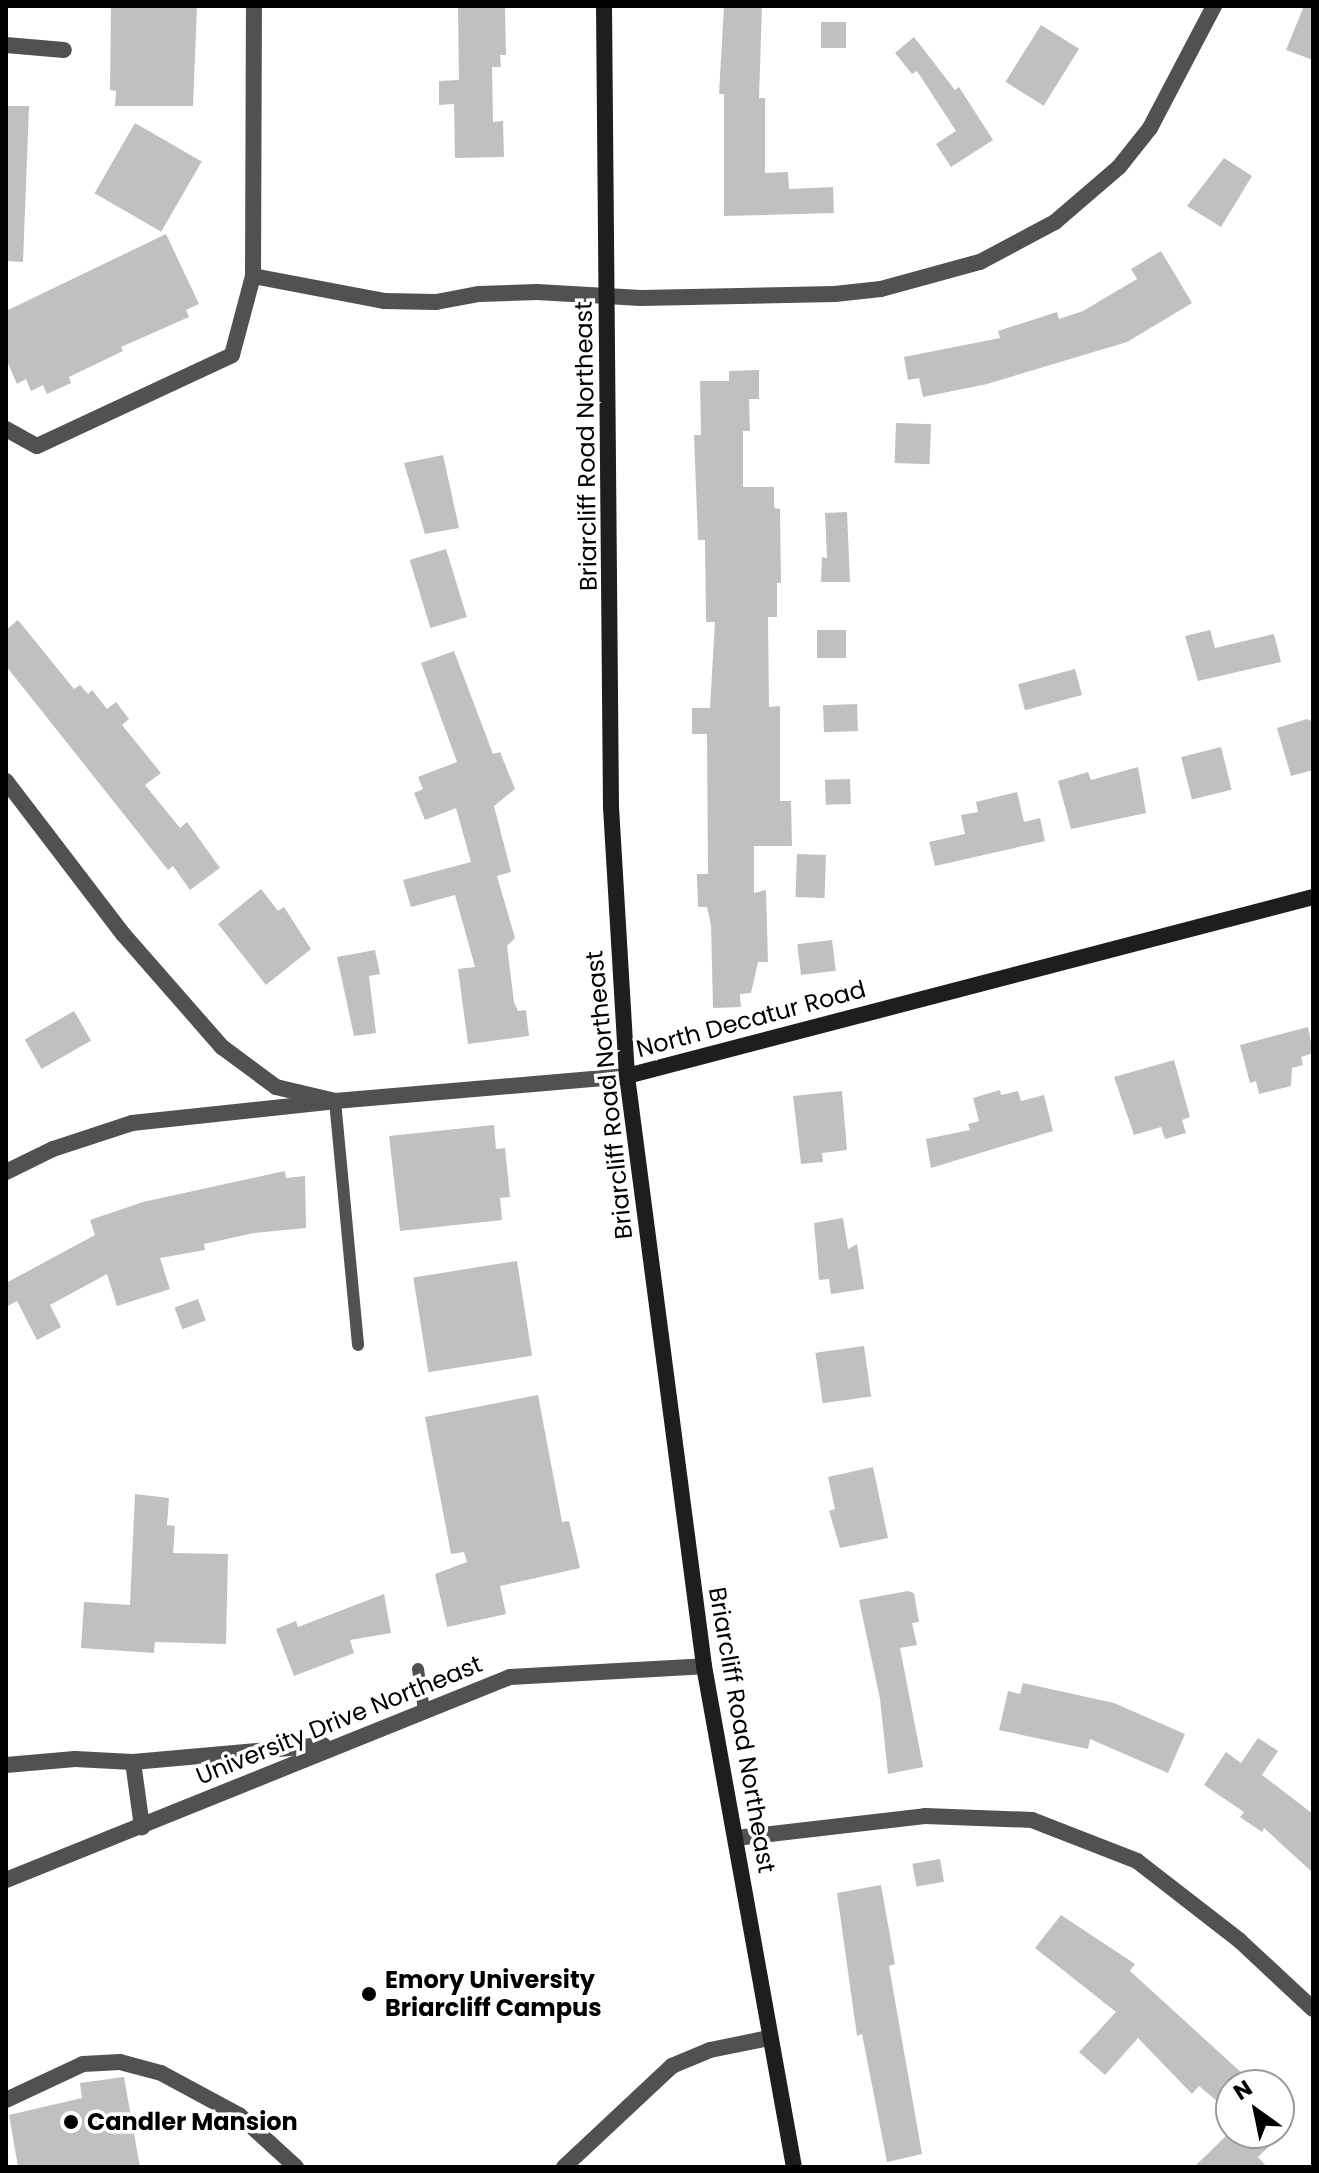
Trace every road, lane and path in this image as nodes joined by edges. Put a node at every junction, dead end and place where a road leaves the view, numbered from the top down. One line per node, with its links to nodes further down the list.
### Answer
1 (254, 6): 6 (street)
2 (604, 6): 7 (main road, Briarcliff Road Northeast)
3 (1214, 6): 7 (street)
4 (6, 45): 5 (street)
5 (64, 50)
6 (253, 276): 7 (street); 8 (street)
7 (607, 299): 11 (main road, Briarcliff Road Northeast)
8 (6, 429)
9 (6, 781): 12 (street)
10 (1313, 897): 11 (main road, North Decatur Road)
11 (627, 1076): 12 (street, North Decatur Road); 15 (main road, Briarcliff Road Northeast)
12 (335, 1101): 13 (street, North Decatur Road); 14 (lane)
13 (6, 1172)
14 (358, 1345)
15 (704, 1666): 17 (street, University Drive Northeast); 22 (main road, Briarcliff Road Northeast)
16 (418, 1669): 17 (lane)
17 (424, 1710): 18 (street, University Drive Northeast)
18 (340, 1744): 19 (street); 21 (street, University Drive Northeast)
19 (133, 1762): 20 (street); 21 (street)
20 (6, 1765)
21 (142, 1827): 23 (street, University Drive Northeast)
22 (736, 1838): 24 (street); 25 (main road, Briarcliff Road Northeast)
23 (6, 1880)
24 (1313, 2009)
25 (769, 2038): 28 (street); 29 (main road, Briarcliff Road Northeast)
26 (6, 2100): 27 (street)
27 (296, 2167)
28 (564, 2167)
29 (794, 2167)

